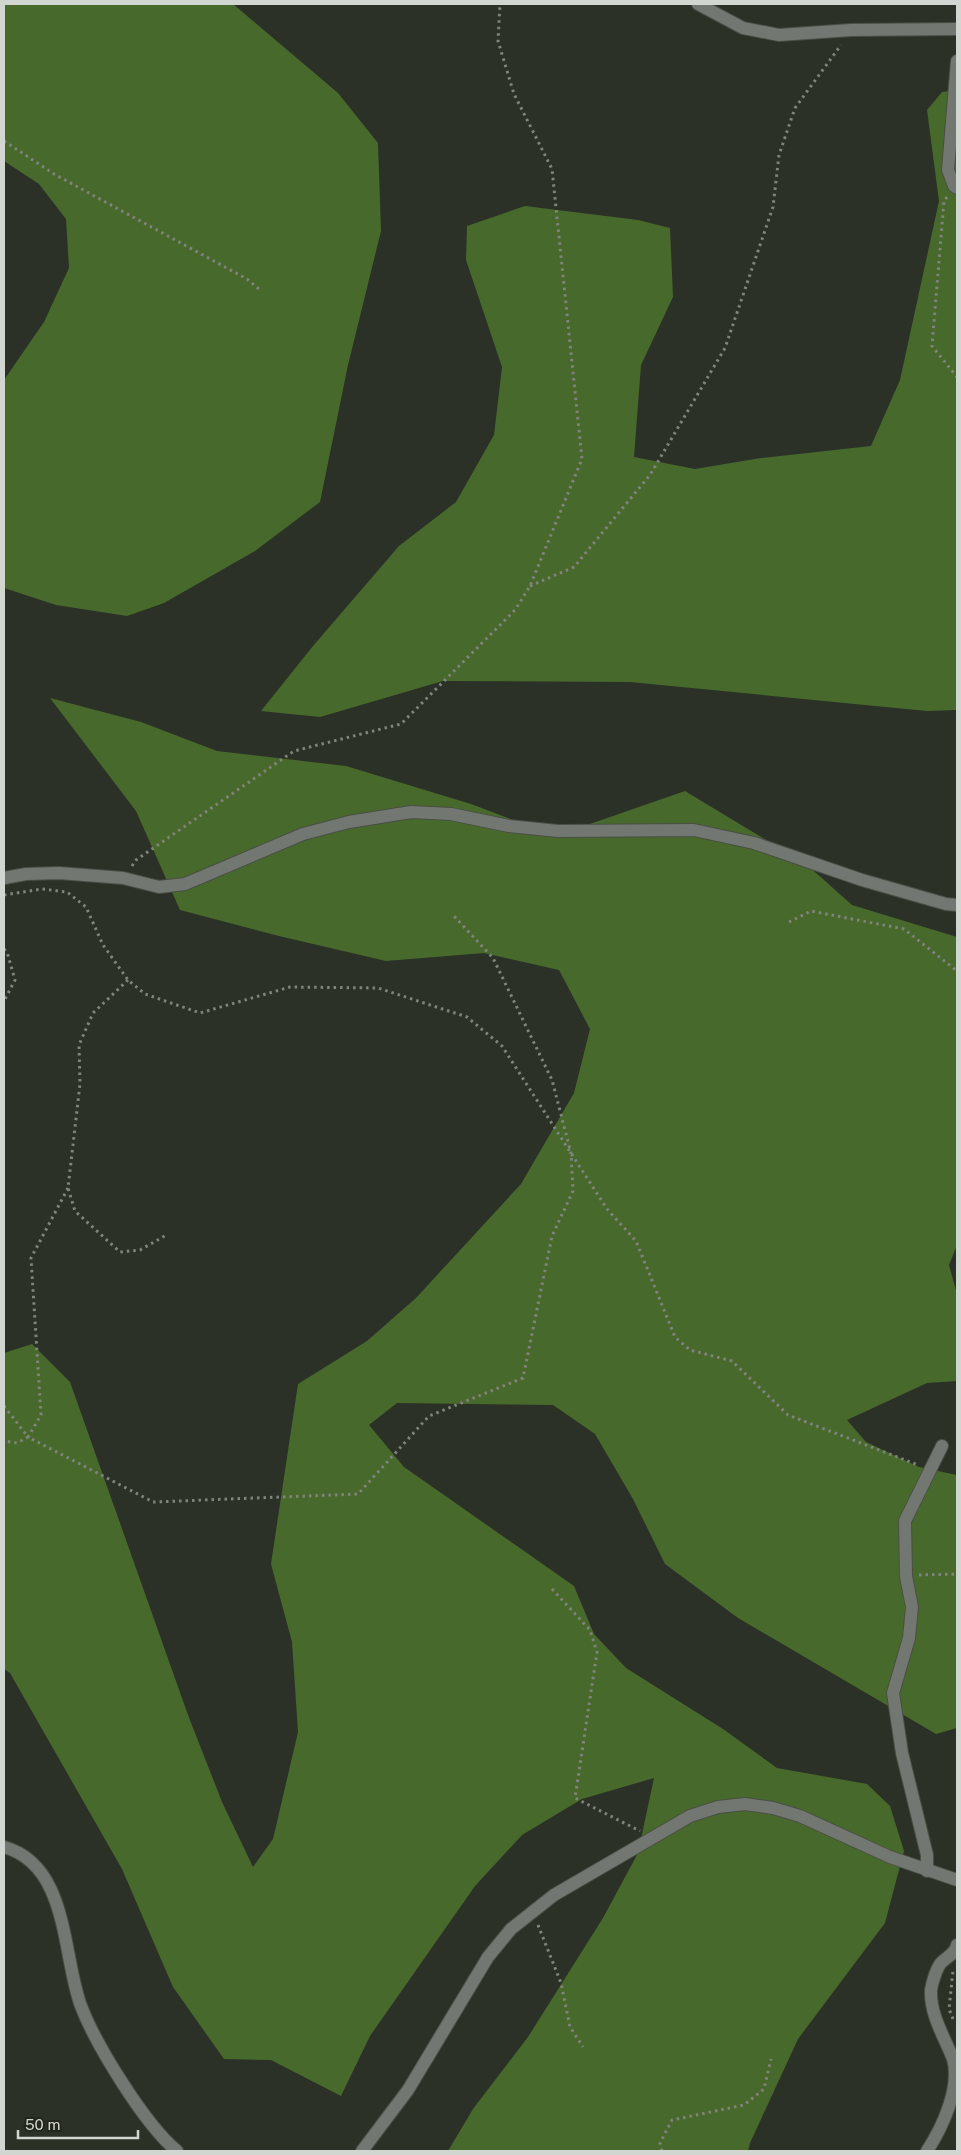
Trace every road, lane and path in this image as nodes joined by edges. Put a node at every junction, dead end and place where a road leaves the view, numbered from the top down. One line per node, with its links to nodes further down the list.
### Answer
1 (500, 4): 10 (path)
2 (698, 4): 4 (street)
3 (957, 29): 4 (street)
4 (852, 30): 10 (path)
5 (957, 61): 7 (street)
6 (4, 141): 8 (path)
7 (956, 187): 9 (path)
8 (259, 289)
9 (957, 377)
10 (530, 586): 12 (path)
11 (4, 878): 12 (street)
12 (123, 878): 14 (street)
13 (4, 894): 19 (path)
14 (957, 905)
15 (453, 915): 21 (path)
16 (790, 922): 18 (path)
17 (4, 948): 20 (path)
18 (957, 971)
19 (128, 980): 21 (path); 22 (path)
20 (4, 1001)
21 (571, 1153): 25 (path); 28 (path)
22 (68, 1188): 23 (path); 25 (path)
23 (168, 1234)
24 (4, 1406): 25 (path)
25 (28, 1437): 26 (path)
26 (4, 1441)
27 (942, 1446): 28 (street)
28 (930, 1470): 30 (street)
29 (957, 1574): 30 (path)
30 (906, 1576): 34 (street)
31 (552, 1589): 32 (path)
32 (652, 1837): 34 (street); 36 (street)
33 (4, 1847): 41 (street)
34 (927, 1871): 35 (street)
35 (957, 1880)
36 (532, 1910): 39 (path); 42 (street)
37 (956, 1948): 38 (path); 44 (street)
38 (954, 2023)
39 (583, 2047)
40 (771, 2059): 43 (path)
41 (177, 2151)
42 (362, 2151)
43 (662, 2151)
44 (927, 2151)

